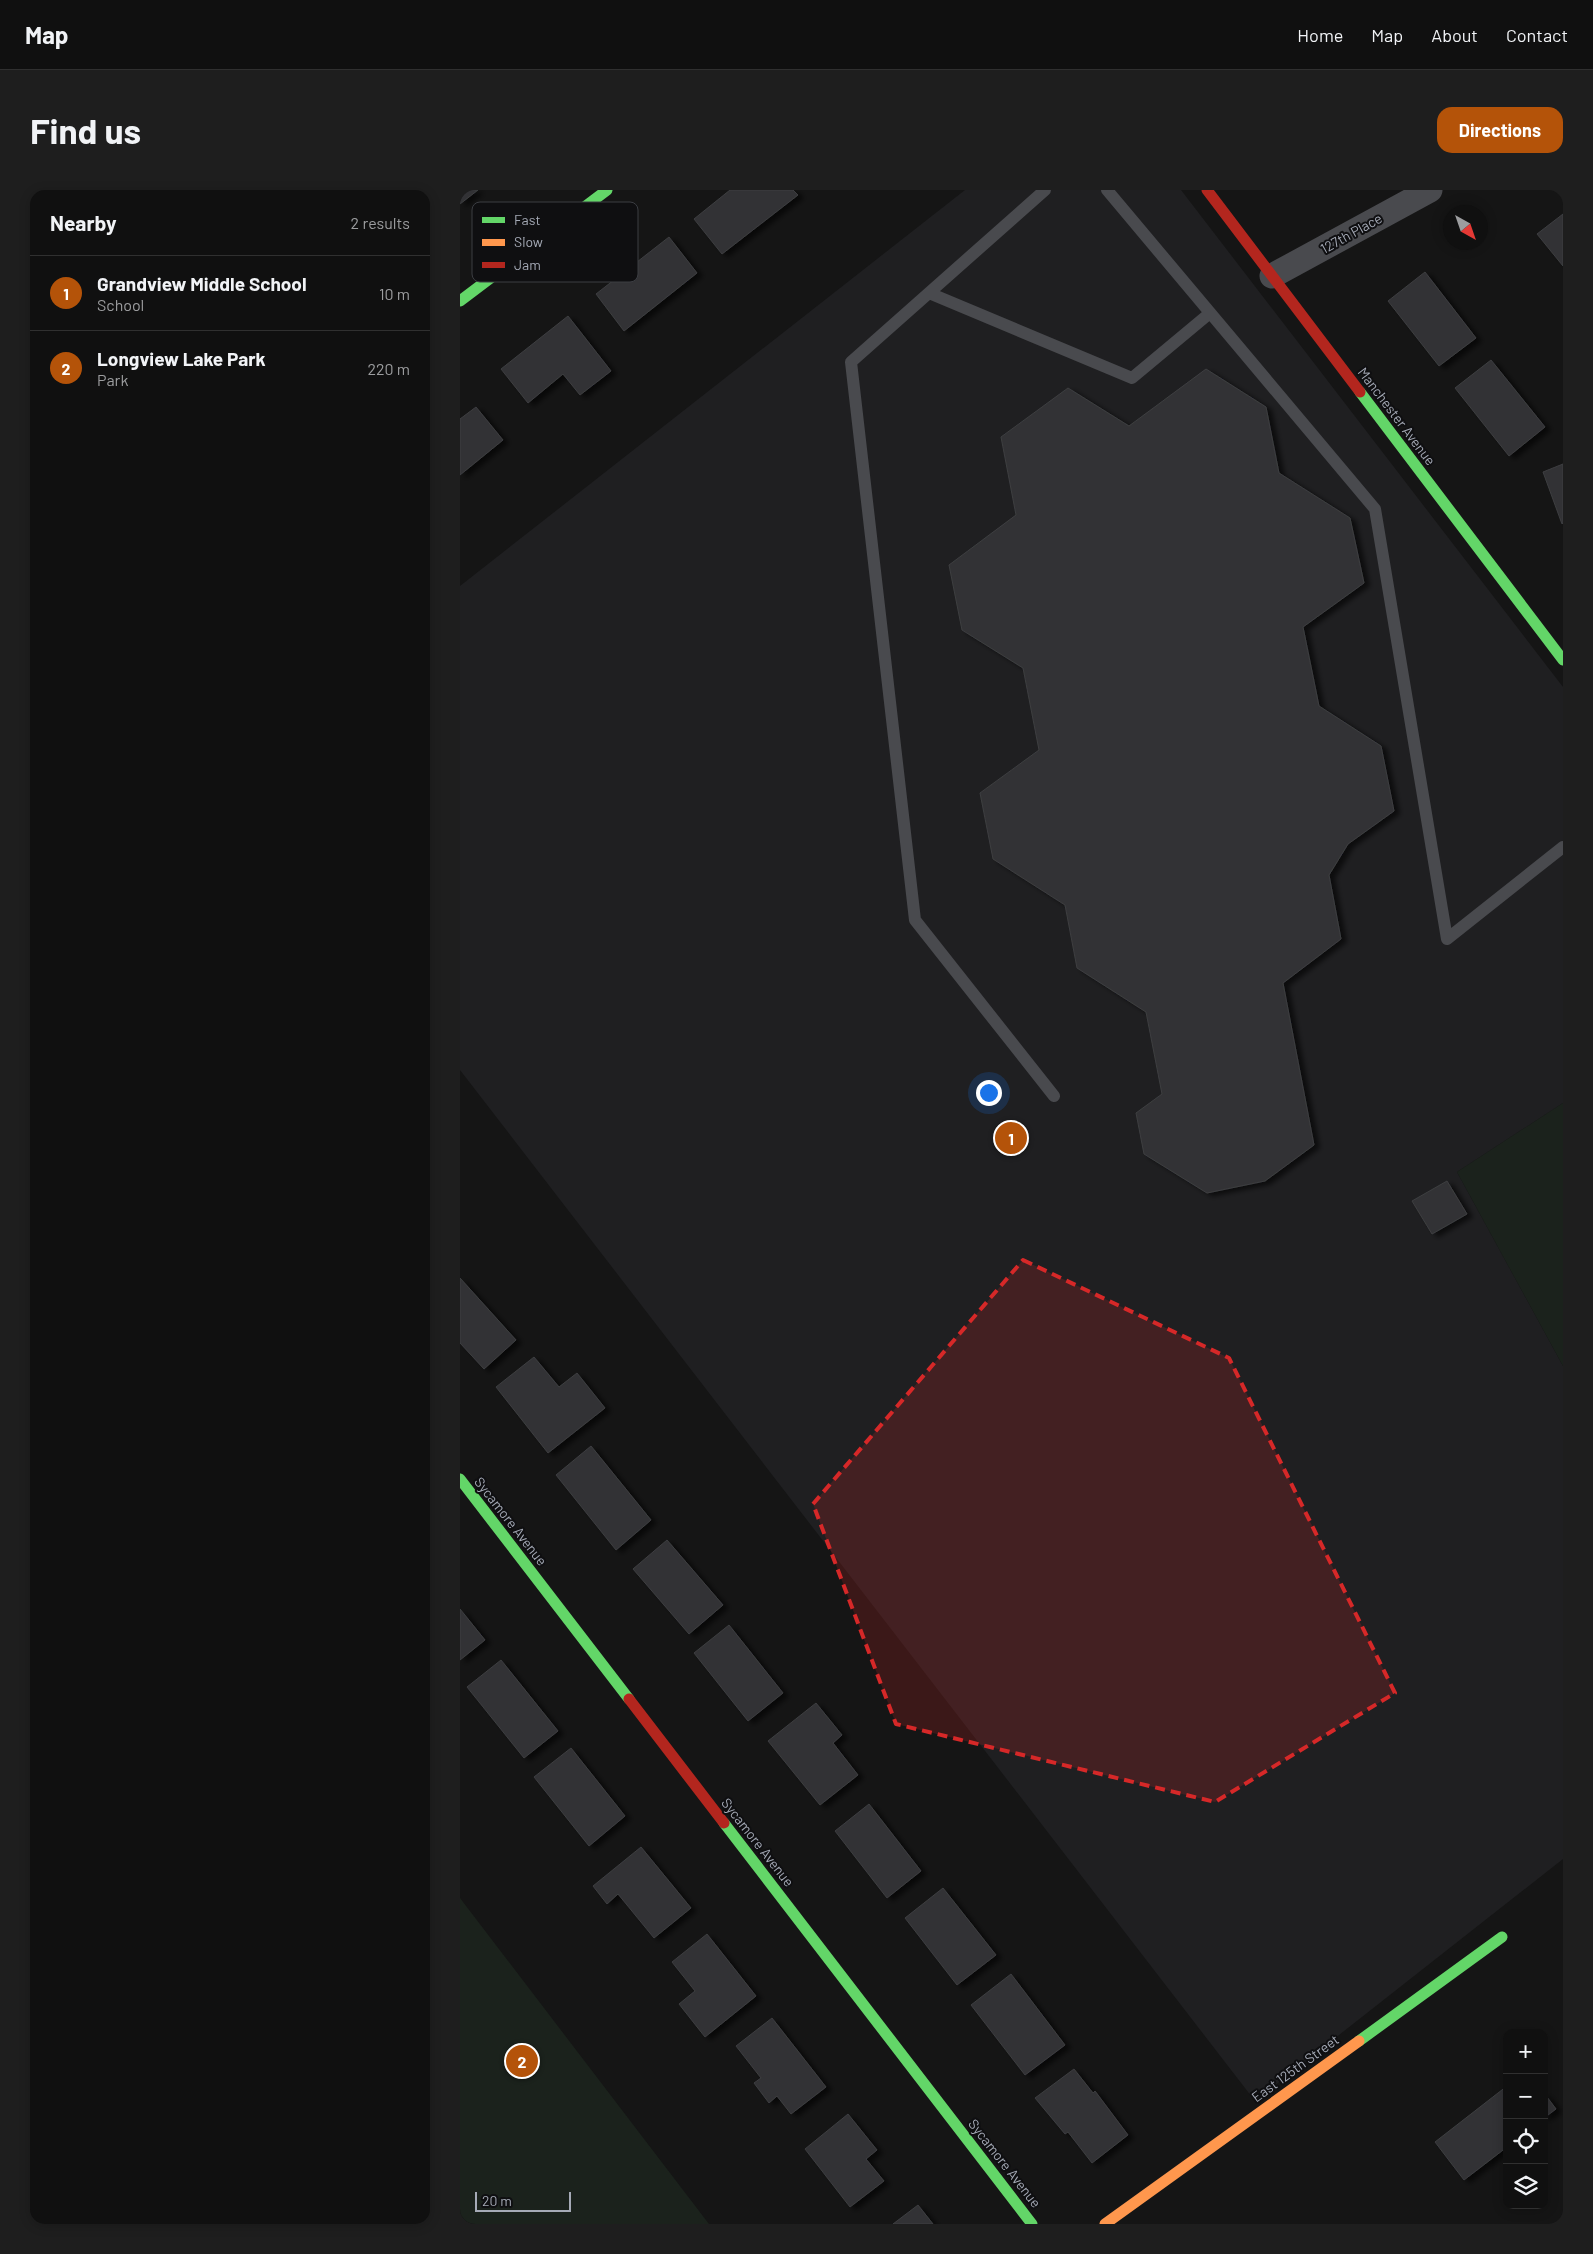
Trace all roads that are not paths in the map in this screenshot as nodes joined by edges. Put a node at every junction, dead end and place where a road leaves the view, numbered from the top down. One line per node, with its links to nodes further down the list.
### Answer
1 (607, 190): 6 (street)
2 (1045, 190): 9 (lane)
3 (1107, 190): 11 (lane)
4 (1208, 190): 7 (street, Manchester Avenue)
5 (1430, 190): 7 (street, 127th Place)
6 (591, 202)
7 (1272, 276): 12 (street, Manchester Avenue)
8 (485, 282): 10 (street)
9 (929, 293): 11 (lane); 14 (lane)
10 (460, 301)
11 (1210, 313): 13 (lane)
12 (1561, 653)
13 (1563, 847)
14 (1054, 1096)
15 (460, 1478): 17 (street, Sycamore Avenue)
16 (1502, 1937): 18 (street, East 125th Street)
17 (1032, 2224)
18 (1105, 2224)

